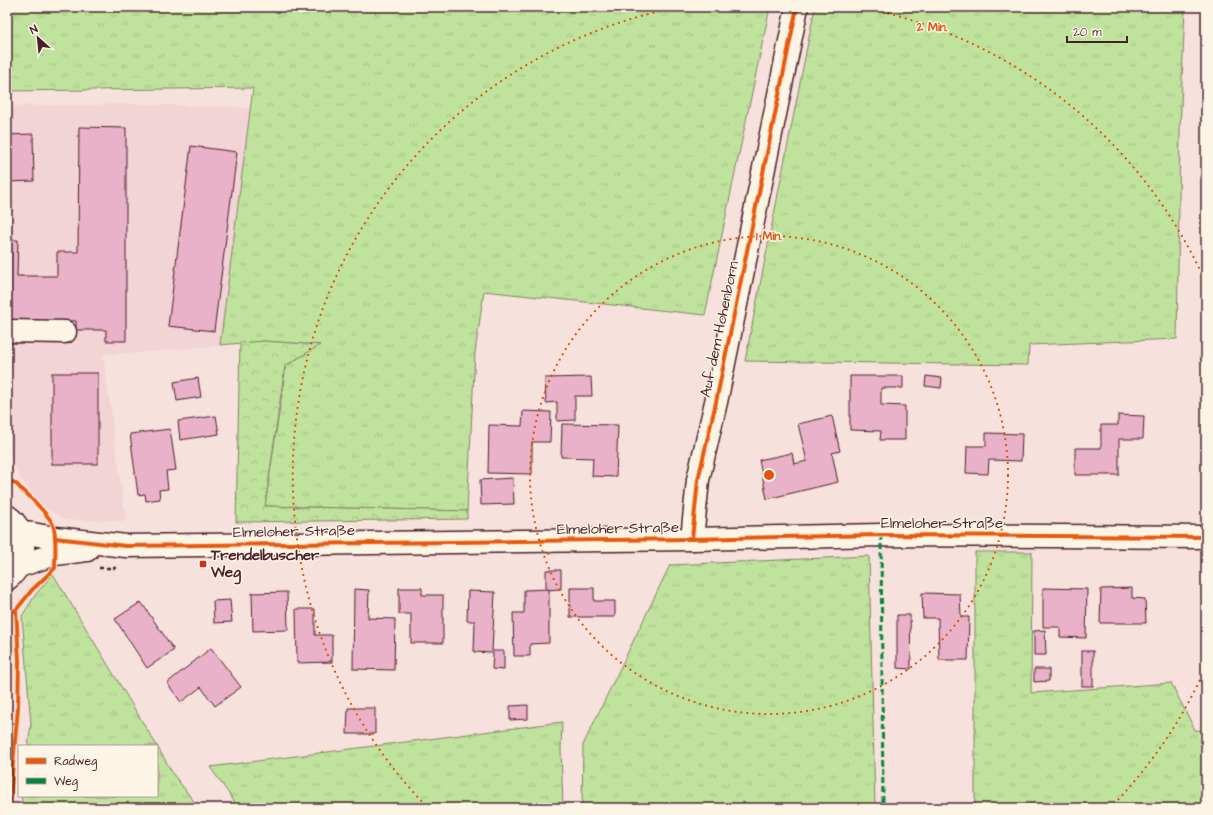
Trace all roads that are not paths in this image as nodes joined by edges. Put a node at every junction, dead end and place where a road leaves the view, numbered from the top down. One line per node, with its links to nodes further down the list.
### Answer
1 (797, 7): 6 (street, Auf dem Hohenborn)
2 (7, 331): 3 (street)
3 (65, 332)
4 (14, 524): 7 (street, Elmeloher Straße); 8 (street)
5 (1206, 537): 6 (street, Elmeloher Straße)
6 (692, 539): 7 (street, Elmeloher Straße)
7 (120, 546): 8 (street, Elmeloher Straße)
8 (13, 573)

